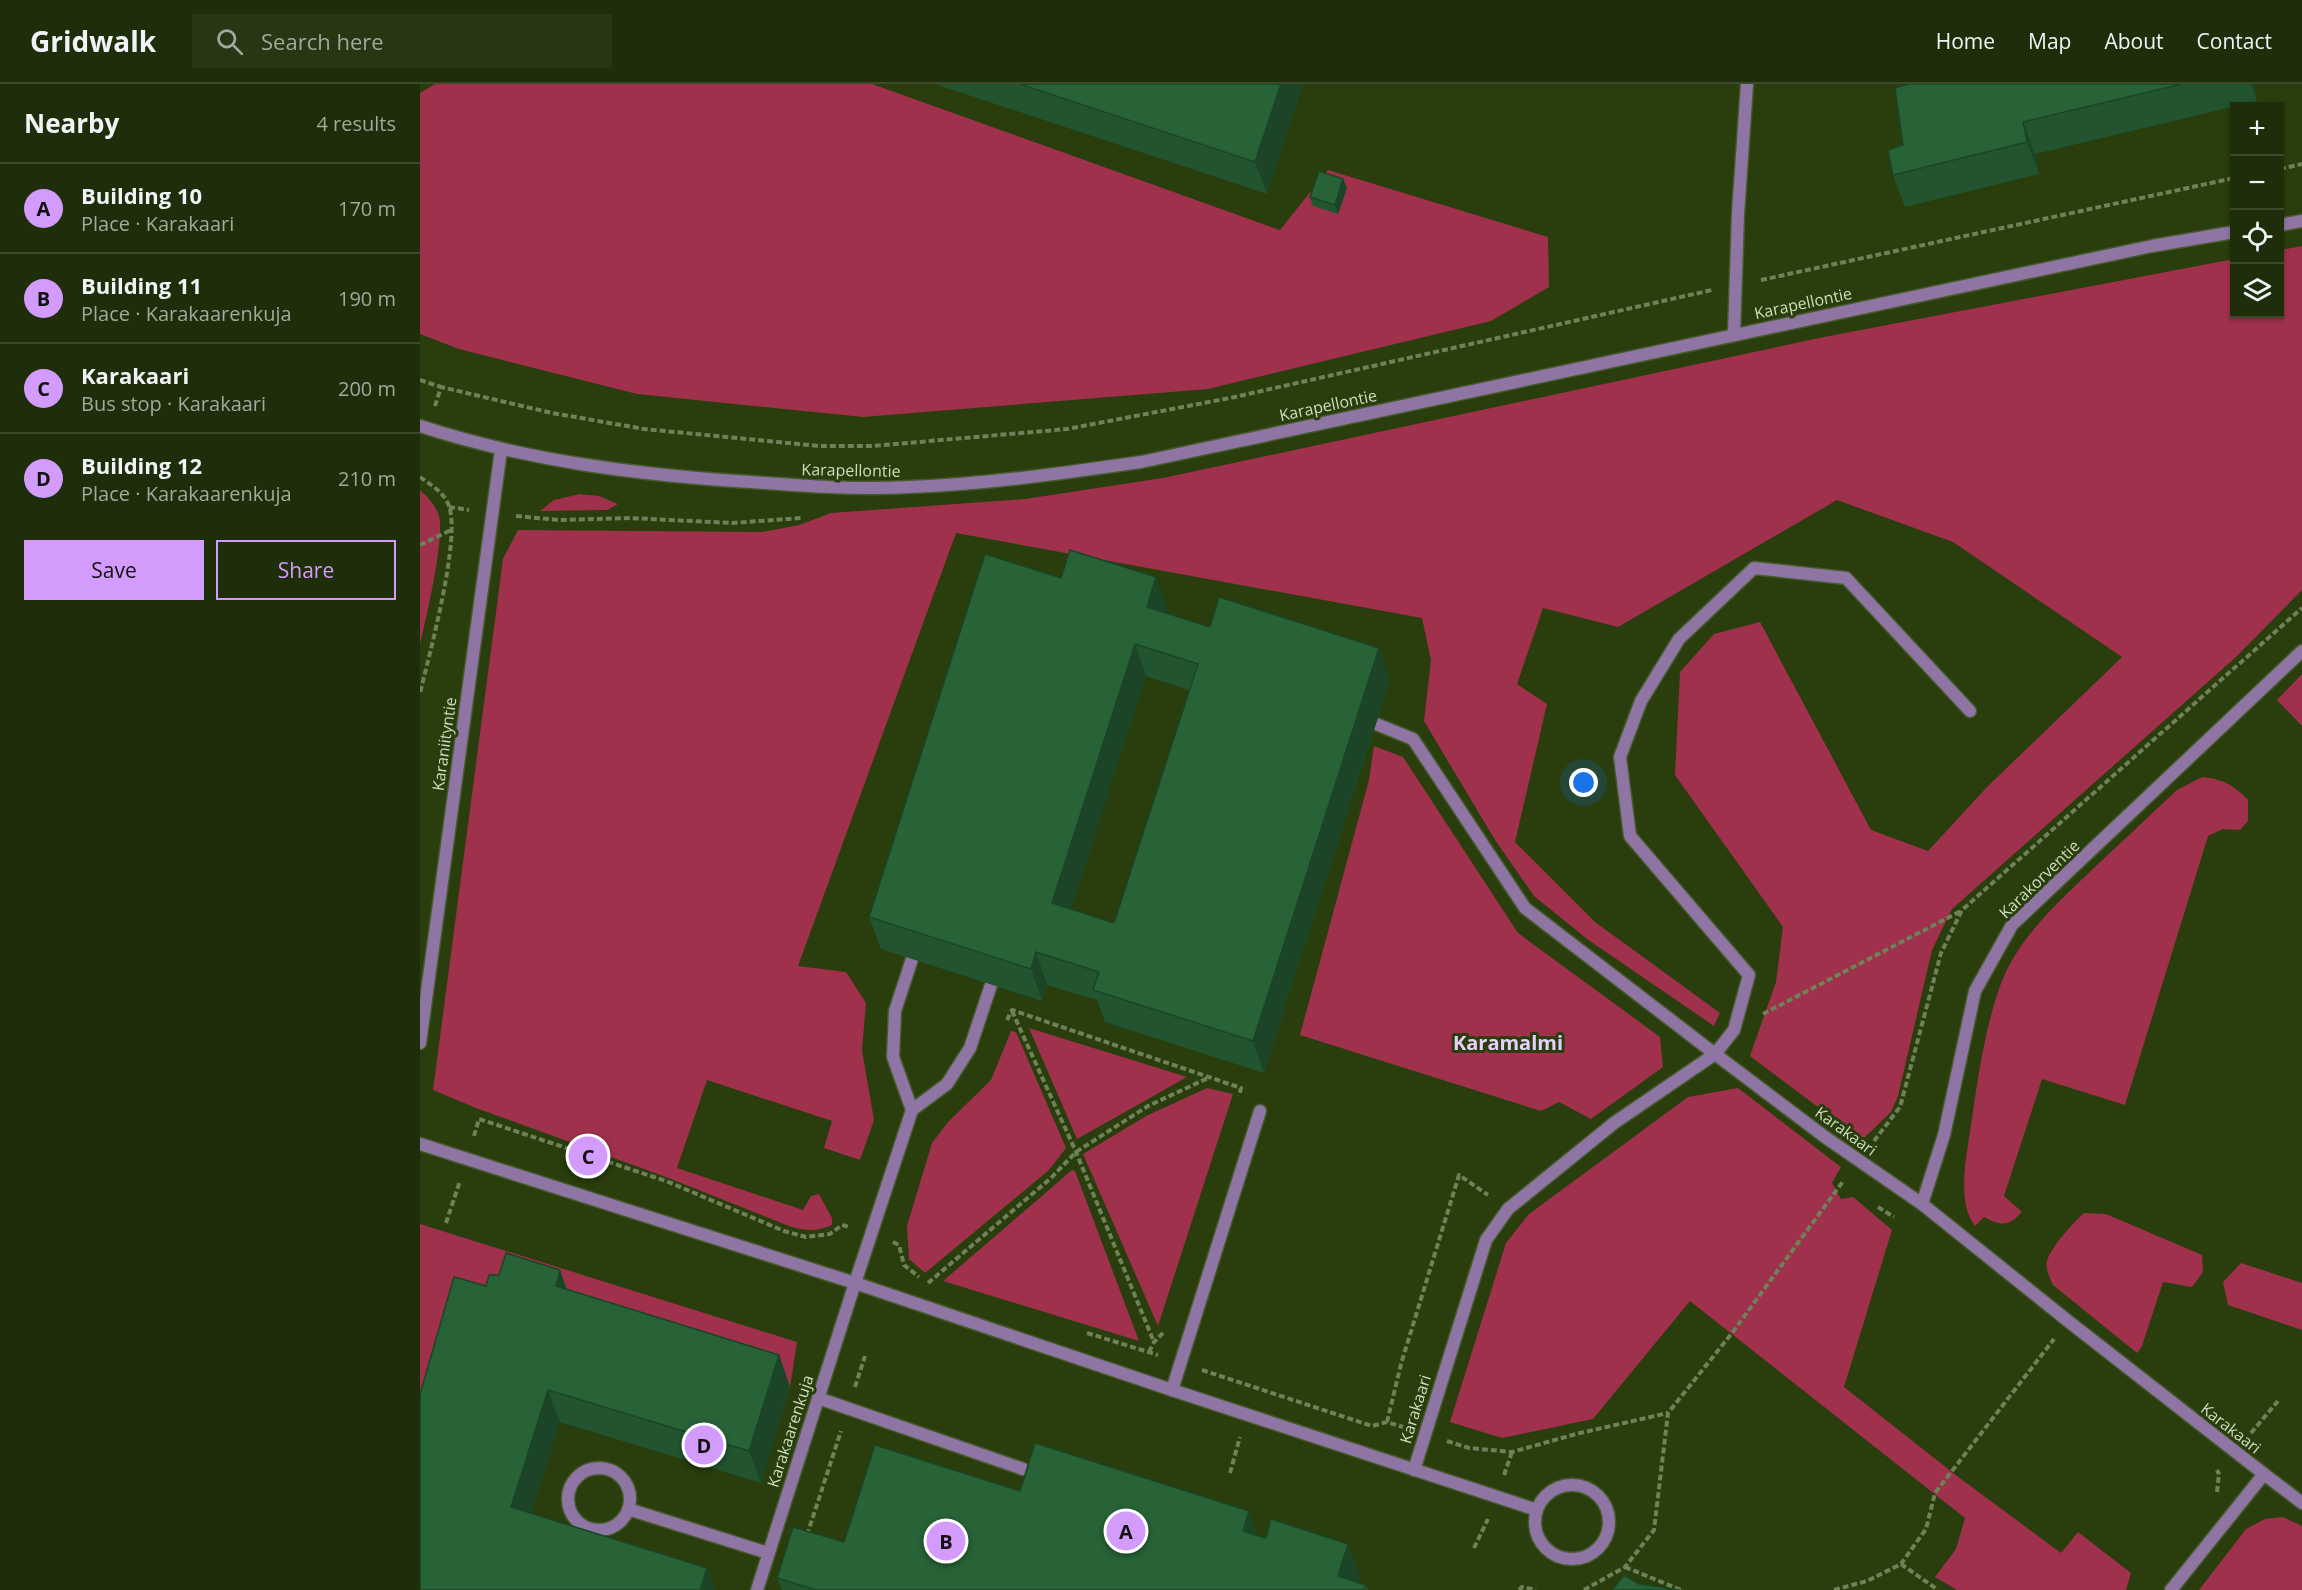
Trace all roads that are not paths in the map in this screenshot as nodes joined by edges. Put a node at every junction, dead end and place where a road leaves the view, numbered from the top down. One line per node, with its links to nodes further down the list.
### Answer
1 (1747, 84): 5 (street)
2 (2302, 221): 3 (street)
3 (2284, 224)
4 (2230, 233): 5 (street, Karapellontie)
5 (1734, 334): 7 (street, Karapellontie)
6 (424, 427): 7 (street, Karapellontie)
7 (501, 450): 13 (street, Karaniityntie)
8 (2302, 651): 18 (street, Karakorventie)
9 (1970, 711): 14 (street)
10 (1376, 724): 14 (street)
11 (912, 959): 15 (street)
12 (991, 984): 15 (street)
13 (420, 1043)
14 (1715, 1054): 18 (street, Karakaari); 23 (street, Karakaari)
15 (912, 1110): 19 (street, Karakaarenkuja)
16 (1260, 1111): 20 (street)
17 (420, 1144): 19 (street, Karakaari)
18 (1922, 1204): 24 (street, Karakaari)
19 (855, 1283): 20 (street, Karakaari); 21 (street, Karakaarenkuja)
20 (1172, 1390): 23 (street, Karakaari)
21 (818, 1398): 22 (street); 28 (street, Karakaarenkuja)
22 (1023, 1469)
23 (1414, 1470): 27 (street, Karakaari)
24 (2264, 1474): 25 (street); 30 (street, Karakaari)
25 (2302, 1503)
26 (628, 1509): 26 (street); 28 (street)
27 (1537, 1510): 27 (street)
28 (768, 1553): 29 (street, Karakaarenkuja)
29 (757, 1590)
30 (2171, 1590)

